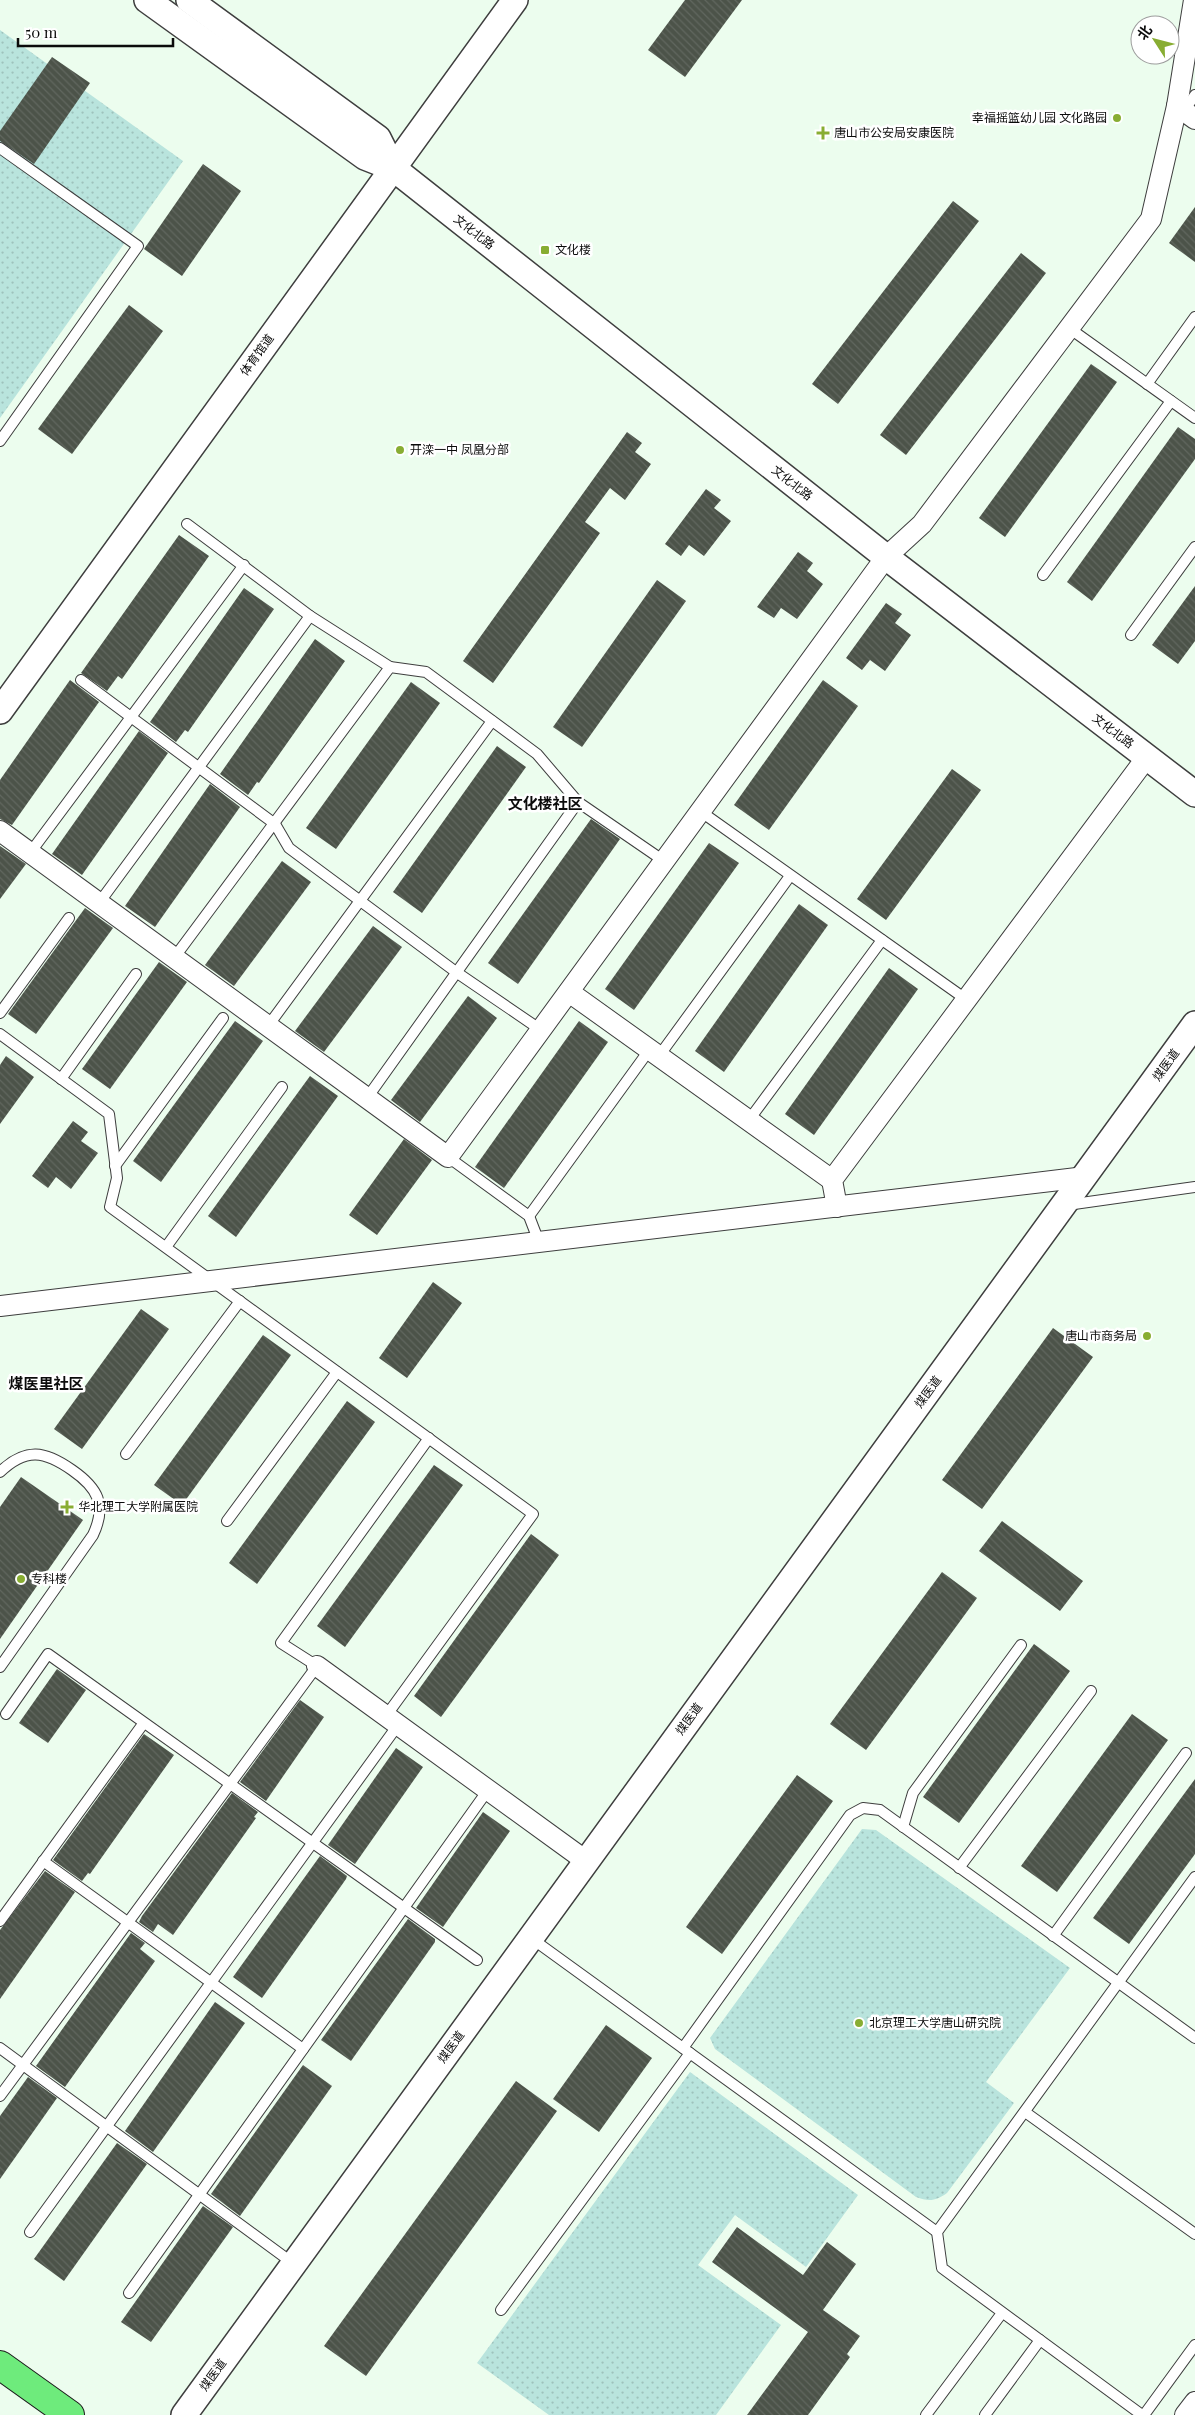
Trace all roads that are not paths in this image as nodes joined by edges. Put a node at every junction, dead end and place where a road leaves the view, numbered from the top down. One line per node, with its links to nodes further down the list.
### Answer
1 (147, 0): 7 (street, 文化北路)
2 (188, 0): 7 (street, 文化北路)
3 (515, 0): 7 (street, 体育馆道)
4 (1194, 0): 5 (street)
5 (1188, 108): 9 (street)
6 (0, 148): 13 (lane)
7 (393, 168): 16 (street, 文化北路); 23 (street, 体育馆道)
8 (1195, 317): 10 (lane)
9 (1069, 328): 10 (lane); 16 (street)
10 (1147, 384): 11 (lane)
11 (1171, 401): 12 (lane); 18 (lane)
12 (1195, 418)
13 (0, 441)
14 (187, 524): 17 (lane)
15 (1195, 547): 20 (lane)
16 (886, 557): 26 (street, 文化北路); 30 (street)
17 (244, 565): 19 (lane); 24 (lane)
18 (1042, 575)
19 (310, 616): 21 (lane); 27 (lane)
20 (1131, 634)
21 (390, 667): 25 (lane); 31 (lane)
22 (81, 680): 24 (lane)
23 (0, 711)
24 (132, 717): 27 (lane); 33 (lane)
25 (492, 721): 29 (lane); 36 (lane)
26 (1147, 757): 28 (street, 文化北路); 44 (street)
27 (199, 766): 31 (lane); 37 (lane)
28 (1195, 794)
29 (578, 802): 34 (lane); 41 (lane)
30 (700, 812): 34 (street); 35 (lane)
31 (275, 824): 36 (lane); 40 (lane)
32 (0, 831): 33 (street)
33 (30, 853): 37 (street)
34 (664, 861): 43 (street)
35 (790, 876): 39 (lane); 51 (lane)
36 (360, 901): 41 (lane); 48 (lane)
37 (99, 903): 40 (street)
38 (69, 918): 45 (lane)
39 (882, 940): 44 (lane); 55 (lane)
40 (174, 958): 48 (street)
41 (456, 972): 49 (lane); 54 (lane)
42 (136, 974): 52 (lane)
43 (569, 992): 49 (street); 51 (street)
44 (966, 1000): 59 (street)
45 (0, 1013)
46 (223, 1018): 57 (lane)
47 (1195, 1024): 58 (street, 煤医道)
48 (268, 1026): 54 (street)
49 (541, 1030): 56 (street)
50 (0, 1034): 52 (lane)
51 (654, 1053): 55 (street); 63 (lane)
52 (61, 1079): 57 (lane)
53 (282, 1087): 65 (lane)
54 (366, 1098): 56 (street)
55 (748, 1120): 59 (street)
56 (448, 1158): 63 (lane)
57 (115, 1166): 65 (lane)
58 (1085, 1177): 61 (street, 煤医道); 62 (street)
59 (832, 1180): 62 (street)
60 (1195, 1187): 61 (lane)
61 (1064, 1206): 87 (street, 煤医道)
62 (837, 1207): 64 (street)
63 (529, 1216): 64 (lane)
64 (539, 1242): 66 (street)
65 (166, 1247): 66 (lane)
66 (212, 1280): 67 (lane); 68 (street)
67 (240, 1301): 69 (lane); 71 (lane)
68 (0, 1306)
69 (337, 1372): 70 (lane); 73 (lane)
70 (429, 1438): 75 (lane); 79 (lane)
71 (126, 1454)
72 (0, 1472): 76 (lane)
73 (227, 1521)
74 (1021, 1645): 84 (lane)
75 (317, 1666): 79 (street); 82 (lane)
76 (0, 1667)
77 (1091, 1691): 88 (lane)
78 (6, 1714): 80 (lane)
79 (392, 1720): 83 (street); 85 (lane)
80 (144, 1724): 82 (lane); 86 (lane)
81 (1186, 1753): 93 (lane)
82 (229, 1785): 85 (lane); 92 (lane)
83 (488, 1790): 87 (street); 90 (lane)
84 (903, 1827): 88 (lane); 101 (lane)
85 (312, 1843): 90 (lane); 96 (lane)
86 (43, 1861): 91 (lane); 92 (lane)
87 (586, 1861): 94 (street, 煤医道)
88 (959, 1868): 93 (lane)
89 (1195, 1877): 97 (lane)
90 (404, 1908): 95 (lane); 100 (lane)
91 (0, 1921)
92 (128, 1922): 96 (lane); 102 (lane)
93 (1053, 1936): 97 (lane)
94 (530, 1938): 101 (lane); 110 (street, 煤医道)
95 (477, 1960)
96 (211, 1983): 100 (lane); 105 (lane)
97 (1119, 1983): 98 (lane); 104 (lane)
98 (1195, 2038)
99 (0, 2048): 102 (lane)
100 (303, 2049): 106 (lane)
101 (686, 2051): 108 (lane); 112 (lane)
102 (23, 2065): 103 (lane); 105 (lane)
103 (0, 2096)
104 (1025, 2112): 108 (lane); 109 (lane)
105 (107, 2127): 106 (lane); 107 (lane)
106 (199, 2194): 110 (lane); 111 (lane)
107 (30, 2232)
108 (937, 2232): 113 (lane)
109 (1195, 2234)
110 (294, 2264): 119 (street, 煤医道)
111 (129, 2293)
112 (501, 2310)
113 (1002, 2313): 114 (lane); 120 (lane)
114 (1040, 2340): 121 (lane); 122 (lane)
115 (1195, 2345): 122 (lane)
116 (0, 2365): 118 (main road)
117 (1195, 2402): 123 (street)
118 (70, 2415)
119 (184, 2415)
120 (926, 2415)
121 (985, 2415)
122 (1143, 2415)
123 (1185, 2415)

